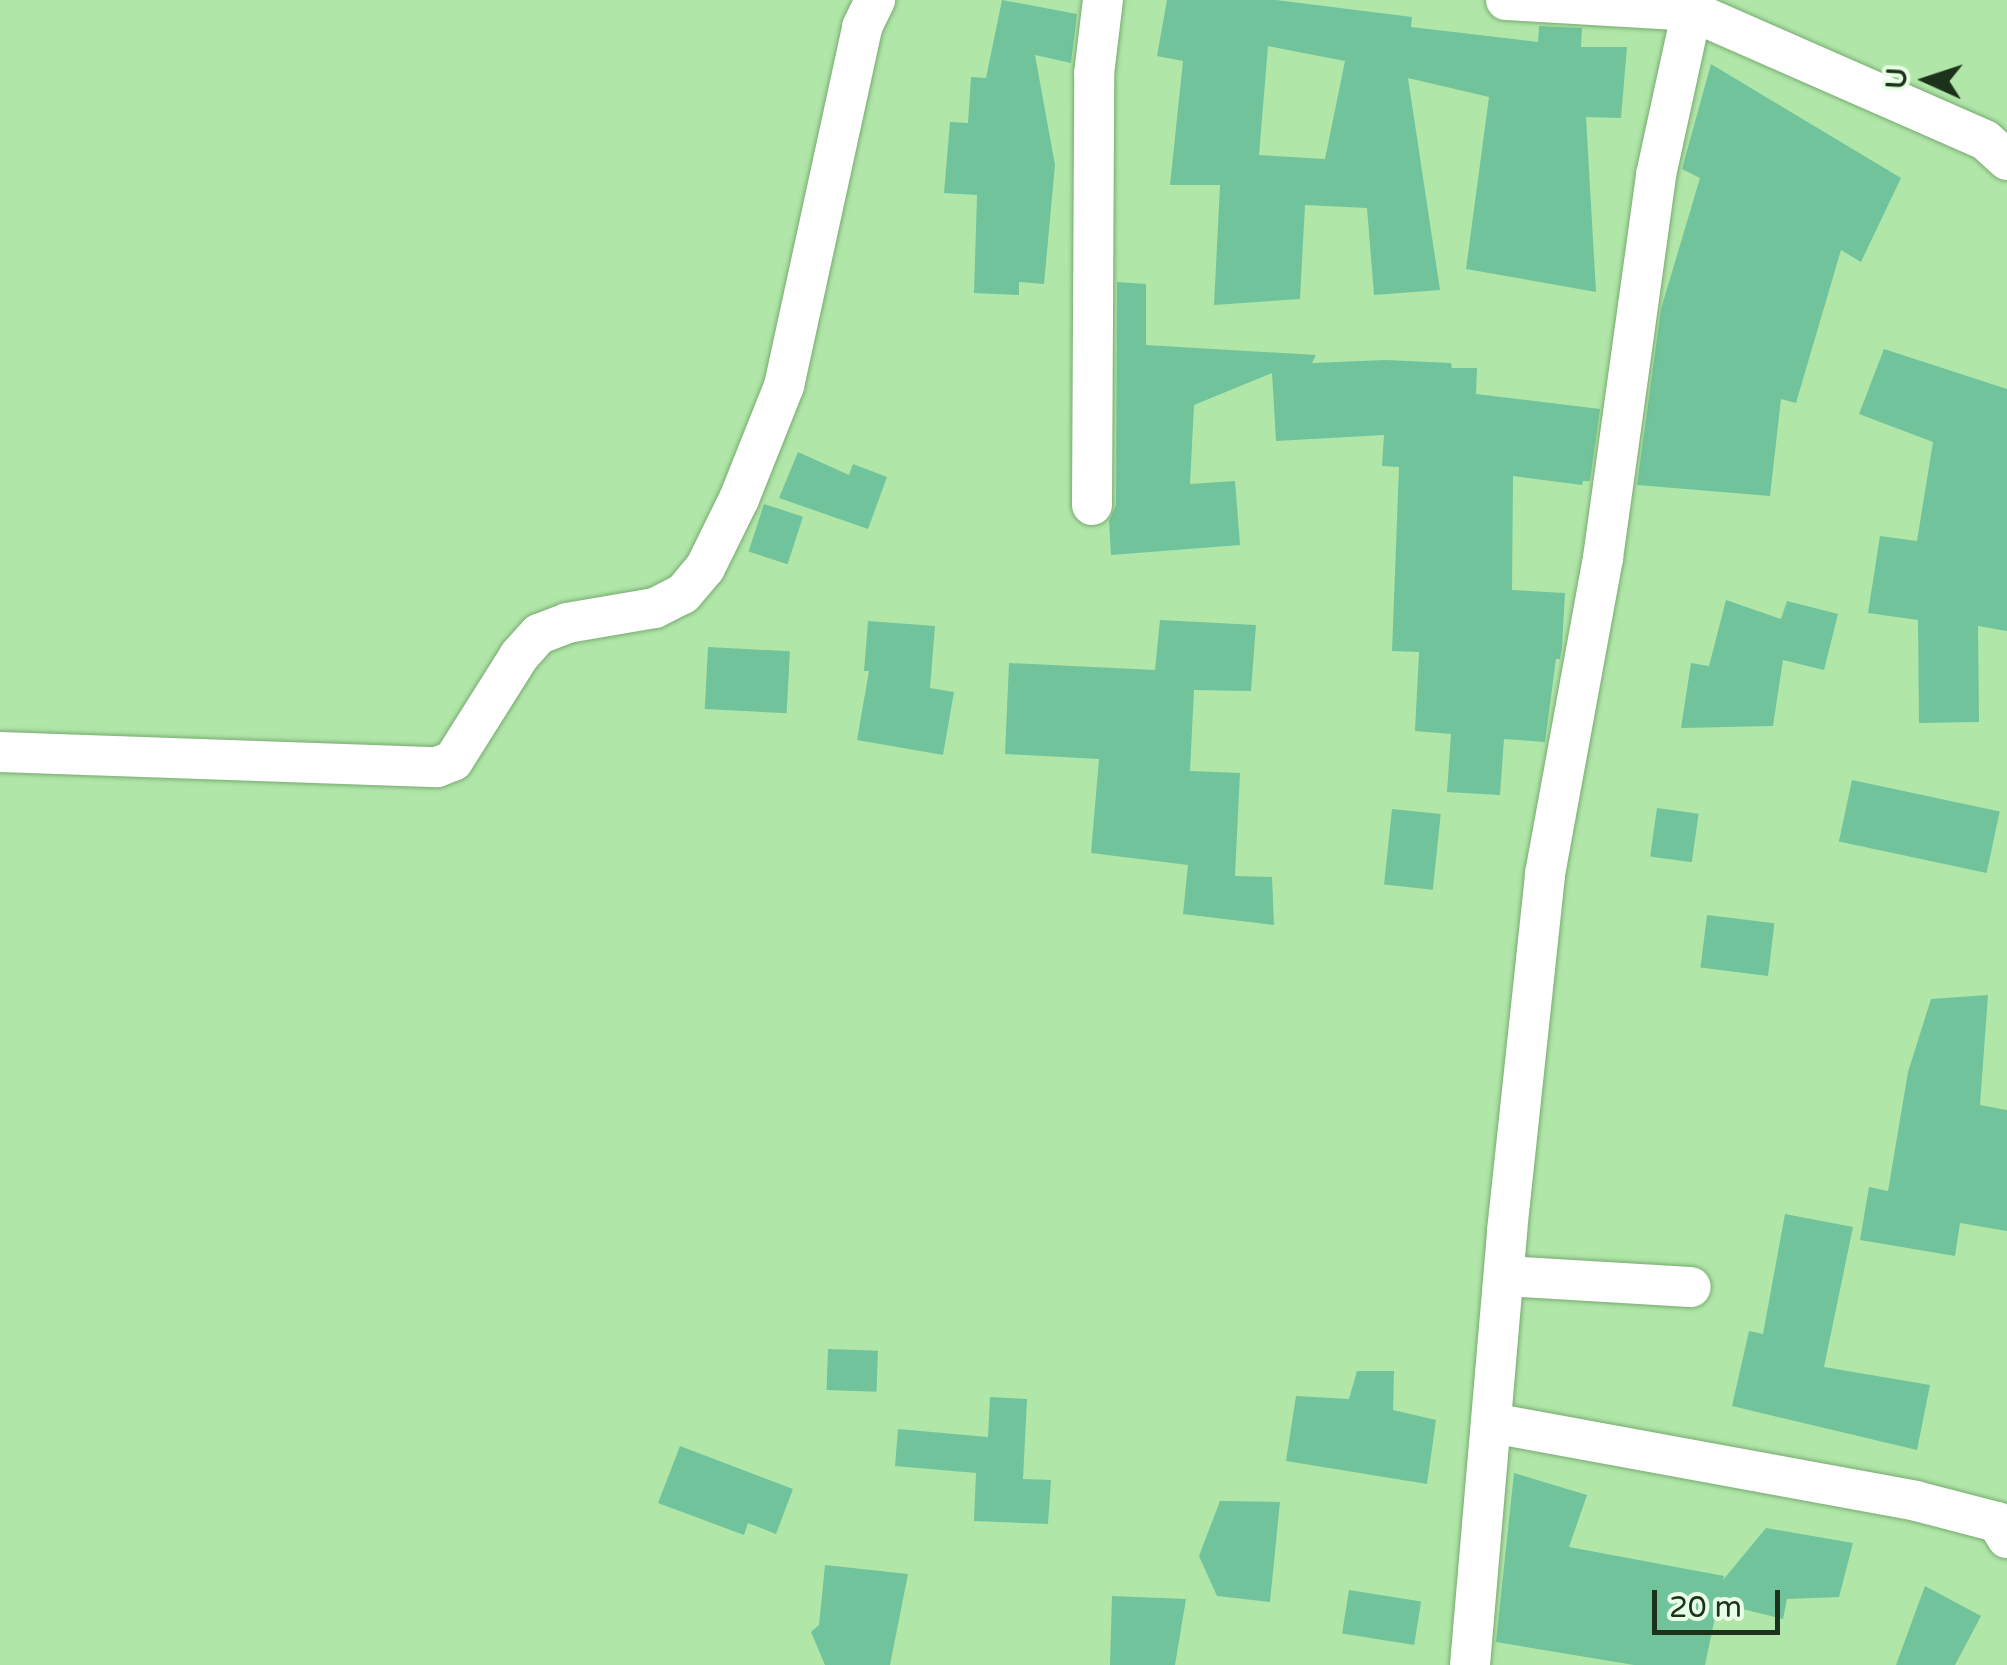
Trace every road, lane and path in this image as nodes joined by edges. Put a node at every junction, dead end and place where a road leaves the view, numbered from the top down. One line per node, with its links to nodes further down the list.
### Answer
1 (875, 0): 7 (street)
2 (1102, 0): 6 (street)
3 (1506, 0): 4 (street)
4 (1692, 6): 5 (street); 8 (street)
5 (2007, 160)
6 (1092, 505)
7 (0, 752)
8 (1504, 1276): 9 (street); 10 (street)
9 (1691, 1287)
10 (1492, 1423): 11 (street); 12 (street)
11 (2007, 1538)
12 (1470, 1665)

